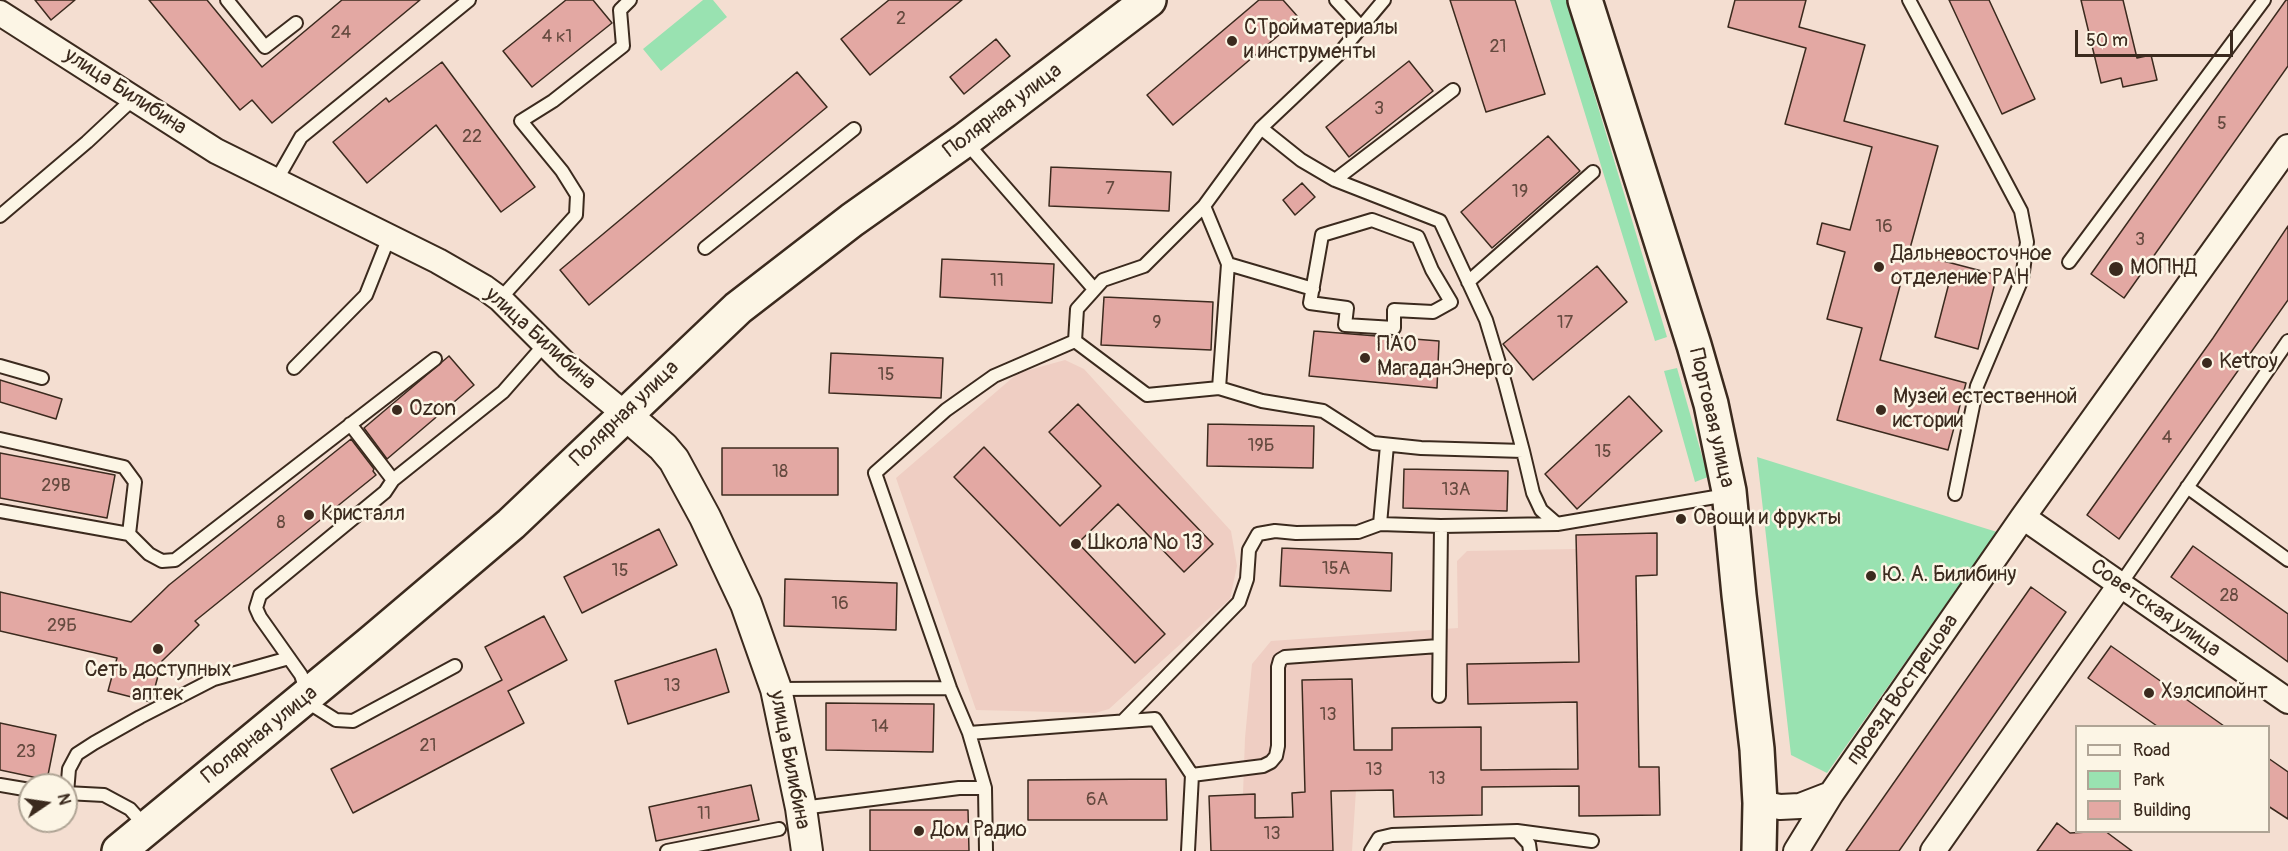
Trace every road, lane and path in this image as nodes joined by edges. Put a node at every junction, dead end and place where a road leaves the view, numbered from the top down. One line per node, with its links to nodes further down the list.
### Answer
1 (227, 0): 11 (lane)
2 (470, 0): 21 (lane)
3 (630, 0): 31 (lane)
4 (1149, 0): 17 (main road, Полярная улица)
5 (1336, 0): 12 (lane)
6 (1384, 0): 12 (lane)
7 (1909, 0): 48 (lane)
8 (2264, 0): 26 (lane)
9 (1589, 8): 47 (main road, Портовая улица)
10 (0, 13): 14 (street, улица Билибина)
11 (296, 23)
12 (1360, 27): 15 (lane)
13 (1453, 90): 20 (lane)
14 (133, 99): 21 (street, улица Билибина); 23 (lane)
15 (1261, 128): 20 (lane); 22 (lane)
16 (854, 129): 25 (lane)
17 (964, 140): 29 (lane); 40 (main road, Полярная улица)
18 (2288, 147): 50 (street, проезд Вострецова)
19 (1593, 172): 28 (lane)
20 (1335, 180): 28 (lane)
21 (276, 181): 24 (street, улица Билибина)
22 (1204, 206): 27 (lane); 29 (lane)
23 (0, 216)
24 (390, 237): 31 (street, улица Билибина); 37 (lane)
25 (705, 248)
26 (2069, 262)
27 (1228, 264): 30 (lane); 39 (lane)
28 (1468, 282): 44 (lane)
29 (1094, 289): 32 (lane)
30 (1312, 289): 30 (lane)
31 (500, 299): 34 (street, улица Билибина)
32 (1075, 341): 39 (lane); 60 (lane)
33 (2288, 341): 46 (lane)
34 (545, 344): 40 (street, улица Билибина); 45 (lane)
35 (435, 359): 41 (lane)
36 (0, 366): 38 (lane)
37 (294, 368)
38 (42, 378)
39 (1219, 387): 43 (lane)
40 (625, 414): 61 (street, улица Билибина); 62 (main road, Полярная улица)
41 (350, 424): 45 (lane); 54 (lane)
42 (0, 439): 54 (lane)
43 (1387, 445): 44 (lane); 51 (lane)
44 (1523, 451): 52 (lane)
45 (393, 480): 58 (lane)
46 (2187, 487): 55 (lane); 56 (lane)
47 (1729, 494): 52 (lane); 74 (main road, Портовая улица)
48 (1955, 494)
49 (0, 511): 54 (lane)
50 (2022, 517): 56 (street, Советская улица); 73 (street, проезд Вострецова)
51 (1380, 524): 53 (lane); 65 (lane)
52 (1557, 524): 53 (lane)
53 (1441, 526): 57 (lane)
54 (129, 534)
55 (2288, 560)
56 (2120, 585): 64 (street, Советская улица); 89 (street)
57 (1439, 646): 63 (lane); 68 (lane)
58 (289, 658): 62 (lane); 67 (lane)
59 (455, 666): 62 (lane)
60 (950, 688): 61 (lane); 66 (lane)
61 (776, 689): 75 (street, улица Билибина)
62 (308, 695): 76 (main road, Полярная улица)
63 (1439, 696)
64 (2288, 701)
65 (1123, 722): 66 (lane); 68 (lane)
66 (969, 733): 71 (lane)
67 (69, 773)
68 (1192, 776): 84 (lane)
69 (0, 785): 70 (lane)
70 (18, 788)
71 (985, 788): 75 (lane); 83 (lane)
72 (78, 794): 76 (lane)
73 (1831, 794): 74 (street); 88 (street, проезд Вострецова)
74 (1760, 803): 87 (main road, Портовая улица)
75 (801, 808): 82 (street, улица Билибина)
76 (146, 828): 80 (main road, Полярная улица)
77 (779, 829): 81 (lane)
78 (1517, 831): 79 (lane); 85 (lane); 86 (lane)
79 (1592, 841)
80 (119, 851)
81 (667, 851)
82 (807, 851)
83 (986, 851)
84 (1188, 851)
85 (1371, 851)
86 (1530, 851)
87 (1760, 851)
88 (1796, 851)
89 (1933, 851)

